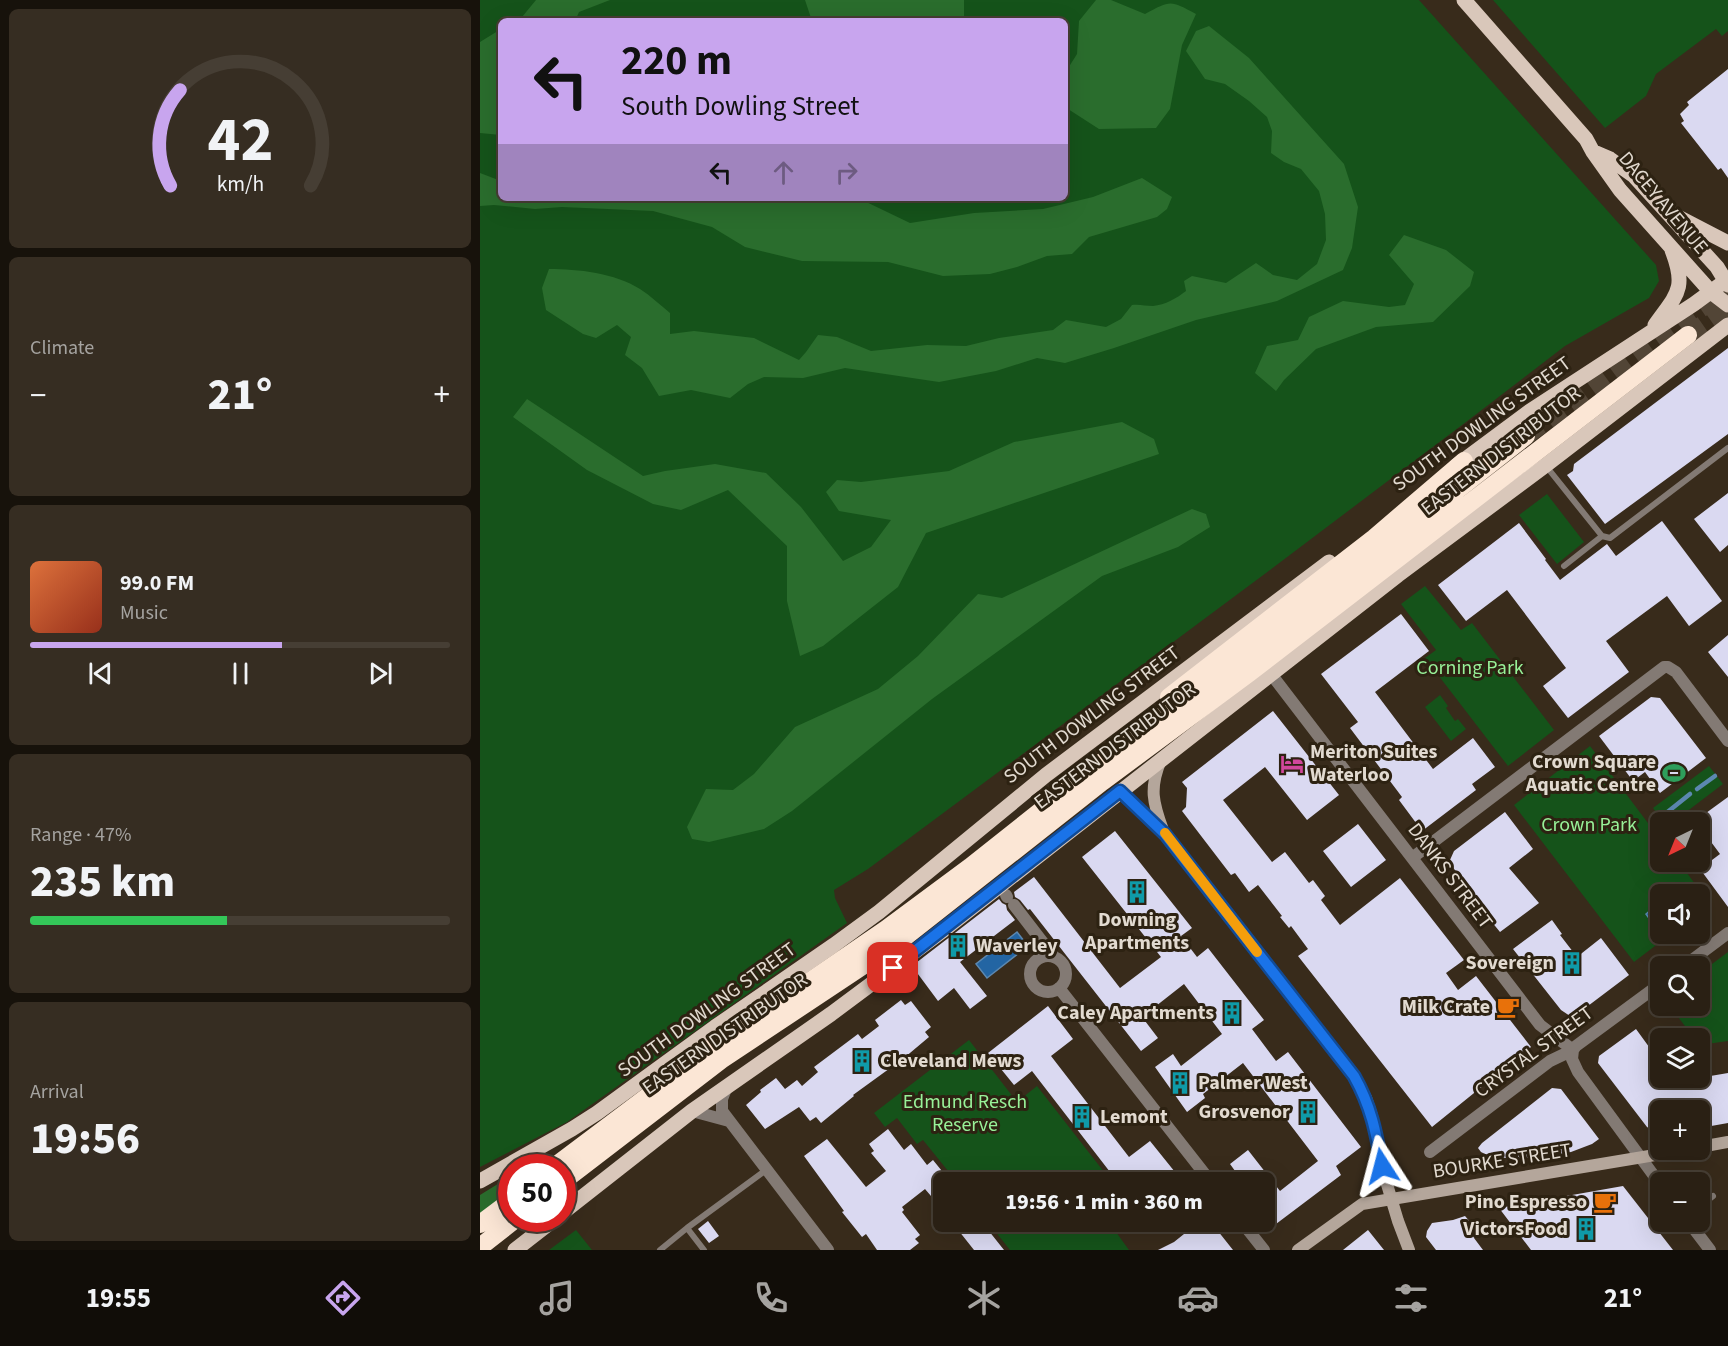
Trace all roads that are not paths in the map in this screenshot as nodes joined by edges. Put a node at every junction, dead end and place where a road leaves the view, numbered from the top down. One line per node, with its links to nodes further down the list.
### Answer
1 (1464, 0): 2 (main road, DACEY AVENUE)
2 (1593, 152): 3 (main road, DACEY AVENUE); 5 (main road, DACEY AVENUE)
3 (1666, 211): 4 (main road); 6 (main road, DACEY AVENUE)
4 (1728, 243)
5 (1669, 244): 7 (main road, DACEY AVENUE); 10 (main road)
6 (1727, 282): 7 (main road, SOUTH DOWLING STREET)
7 (1711, 292): 8 (main road, DACEY AVENUE); 10 (main road, SOUTH DOWLING STREET)
8 (1728, 305)
9 (1728, 325): 15 (main road)
10 (1649, 332): 14 (main road, SOUTH DOWLING STREET)
11 (1688, 335): 42 (highway, EASTERN DISTRIBUTOR)
12 (1526, 436): 25 (highway, EASTERN DISTRIBUTOR)
13 (1728, 448): 16 (lane)
14 (1464, 460): 25 (highway); 45 (main road, SOUTH DOWLING STREET)
15 (1546, 465): 16 (lane); 18 (main road)
16 (1602, 536): 17 (lane)
17 (1564, 566)
18 (1271, 674): 20 (main road); 23 (street, DANKS STREET)
19 (1728, 741): 23 (street)
20 (1162, 759): 21 (main road); 22 (main road)
21 (1120, 791): 22 (main road); 32 (main road)
22 (1165, 834): 47 (main road)
23 (1412, 858): 31 (street, DANKS STREET)
24 (1009, 899): 28 (street)
25 (885, 930): 38 (highway, EASTERN DISTRIBUTOR)
26 (1728, 933): 27 (street)
27 (1697, 956)
28 (1054, 957): 29 (street); 29 (street)
29 (1059, 988): 43 (street)
30 (1650, 991): 31 (street, CRYSTAL STREET)
31 (1573, 1050): 37 (street, CRYSTAL STREET); 40 (street)
32 (727, 1086): 33 (main road); 34 (street)
33 (692, 1111): 34 (street); 49 (main road)
34 (729, 1121): 41 (street)
35 (1728, 1142): 36 (main road)
36 (1710, 1146)
37 (1430, 1152)
38 (571, 1154)
39 (1650, 1156): 40 (main road, BOURKE STREET)
40 (1641, 1158): 44 (street); 47 (main road, BOURKE STREET)
41 (766, 1170): 52 (lane); 61 (street)
42 (576, 1171)
43 (1203, 1172)
44 (1651, 1172)
45 (480, 1181)
46 (1713, 1196): 48 (lane)
47 (1390, 1198): 63 (main road, BOURKE STREET); 64 (main road)
48 (1710, 1198)
49 (576, 1202)
50 (498, 1210): 51 (highway)
51 (480, 1224)
52 (687, 1228): 59 (lane); 60 (lane)
53 (498, 1232): 57 (highway)
54 (538, 1232): 58 (main road)
55 (1250, 1232): 62 (street)
56 (1696, 1232): 65 (street)
57 (480, 1246)
58 (514, 1250)
59 (660, 1250)
60 (704, 1250)
61 (828, 1250)
62 (1264, 1250)
63 (1298, 1250)
64 (1409, 1250)
65 (1710, 1250)

